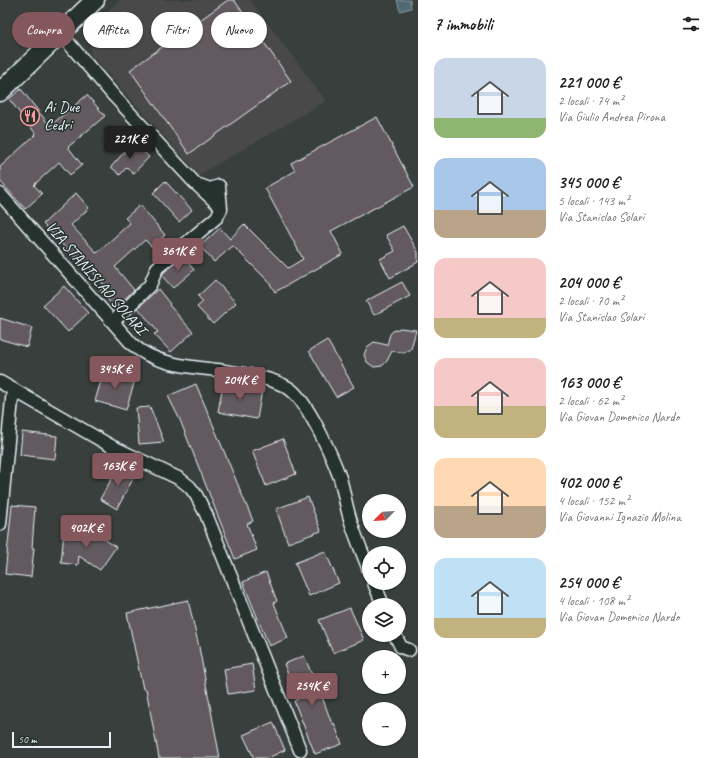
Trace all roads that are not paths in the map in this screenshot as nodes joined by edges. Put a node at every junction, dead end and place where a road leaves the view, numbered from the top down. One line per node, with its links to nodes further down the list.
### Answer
1 (95, 0): 2 (main road)
2 (75, 19)
3 (45, 48): 5 (main road)
4 (73, 48): 7 (street)
5 (0, 92)
6 (0, 194): 7 (street, VIA STANISLAO SOLARI)
7 (112, 322): 11 (street, VIA STANISLAO SOLARI)
8 (0, 382): 9 (street)
9 (13, 389): 10 (street); 14 (street)
10 (0, 524)
11 (362, 552)
12 (399, 642): 13 (street)
13 (409, 650)
14 (300, 750)

